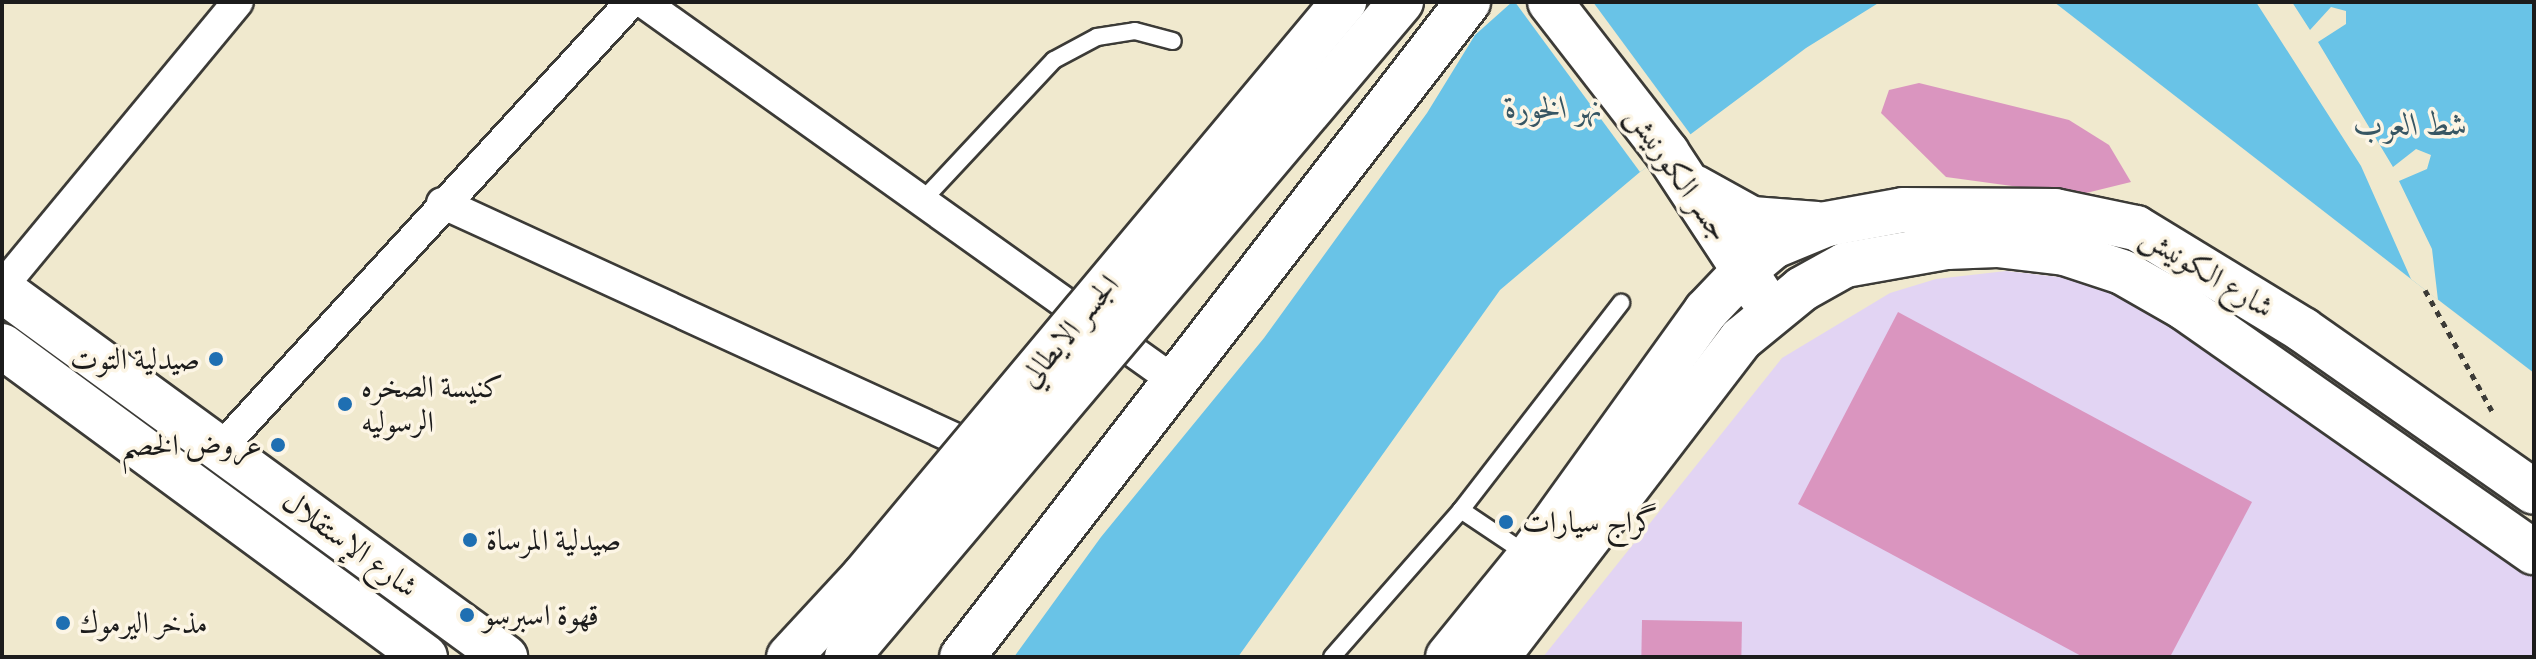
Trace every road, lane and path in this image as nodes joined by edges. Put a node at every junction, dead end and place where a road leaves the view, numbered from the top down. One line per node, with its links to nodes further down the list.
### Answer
1 (238, 2): 14 (street)
2 (631, 2): 11 (street)
3 (643, 2): 10 (street)
4 (1344, 2): 29 (main road, الجسر الايطالي, bridge)
5 (1401, 2): 22 (main road, الجسر الايطالي, bridge)
6 (1468, 2): 19 (main road)
7 (1550, 2): 9 (main road, جسر الكورنيش)
8 (1173, 41): 10 (lane)
9 (1676, 167): 12 (main road); 13 (main road, جسر الكورنيش)
10 (922, 201): 19 (street)
11 (442, 203): 21 (street); 22 (street)
12 (1827, 224): 13 (main road, شارع الكونيش); 23 (main road, شارع الكونيش)
13 (1745, 270): 17 (main road, جسر الكورنيش); 26 (main road, شارع الكونيش)
14 (2, 289): 21 (main road, شارع الإستقلال)
15 (2425, 290): 20 (path)
16 (1621, 303): 24 (lane)
17 (1771, 312): 25 (main road, شارع الكونيش); 34 (main road, شارع الكونيش)
18 (2, 346): 27 (main road, شارع الإستقلال)
19 (1173, 380): 31 (main road)
20 (2504, 423)
21 (220, 449): 28 (main road, شارع الإستقلال)
22 (1012, 465): 30 (main road, الجسر الايطالي, bridge)
23 (2534, 492)
24 (1461, 510): 26 (lane); 32 (lane)
25 (2534, 552)
26 (1530, 556): 33 (main road, شارع الكونيش)
27 (425, 657)
28 (505, 657)
29 (789, 657)
30 (847, 657)
31 (962, 657)
32 (1332, 657)
33 (1448, 657)
34 (1497, 657)

